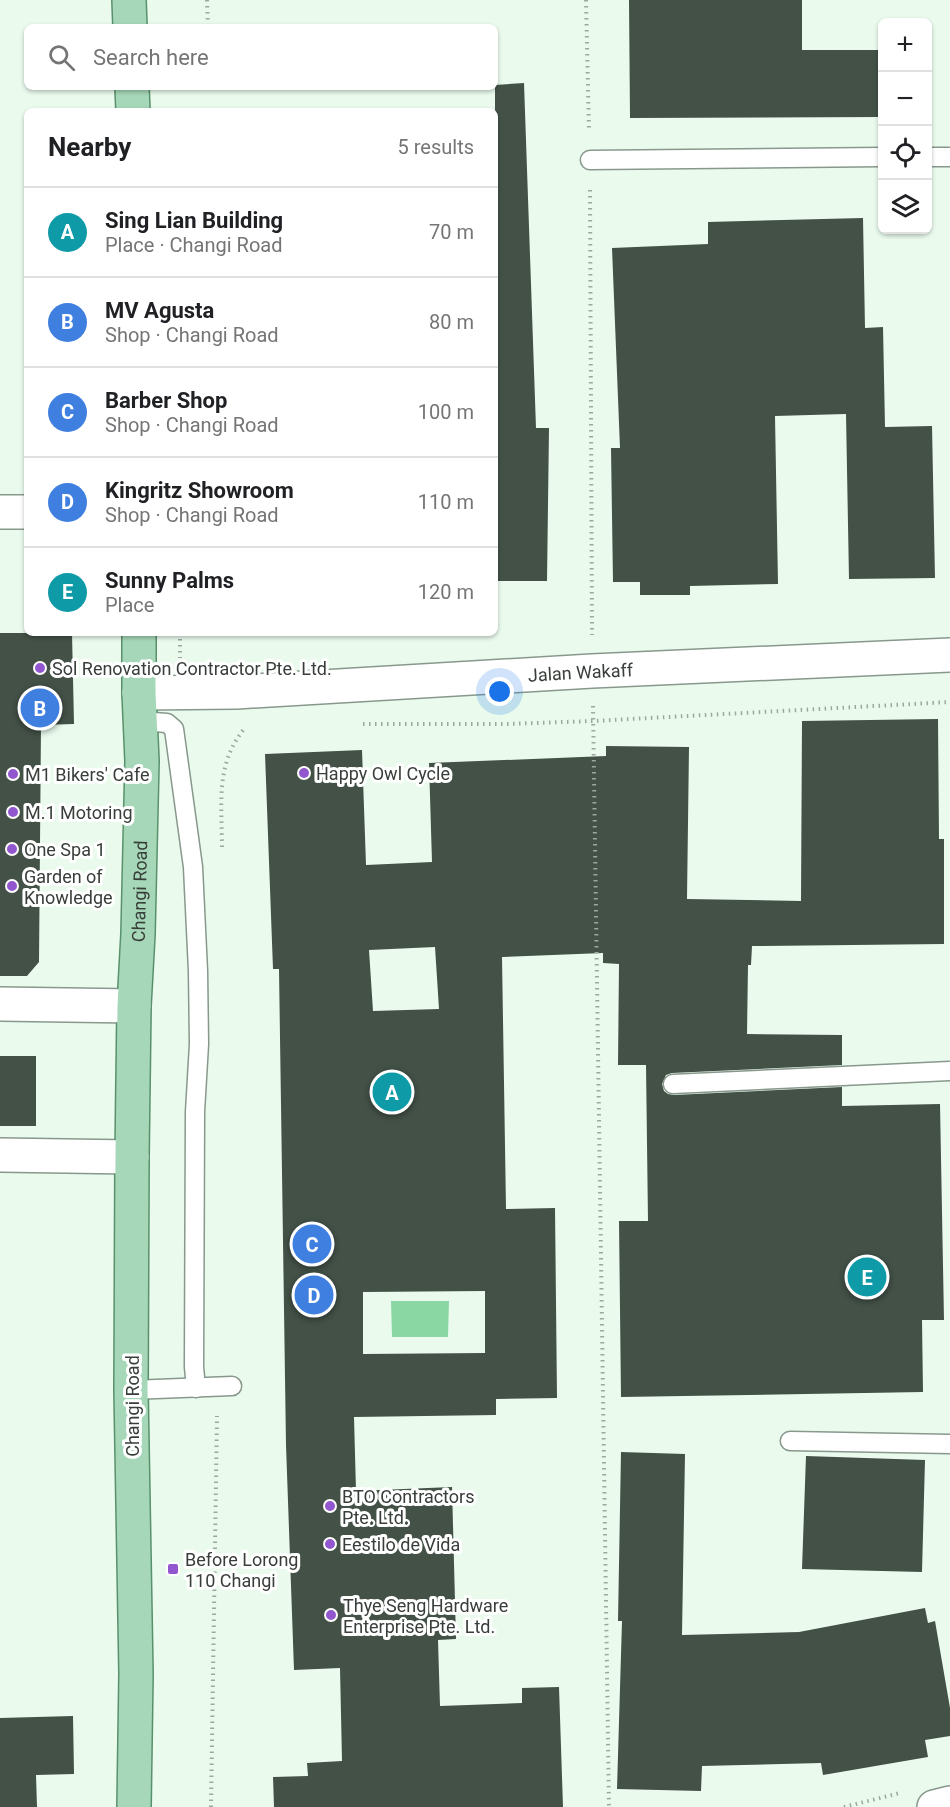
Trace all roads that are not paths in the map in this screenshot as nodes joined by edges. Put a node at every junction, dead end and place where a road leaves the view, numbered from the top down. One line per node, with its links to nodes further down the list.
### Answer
1 (129, 0): 2 (main road)
2 (130, 24)
3 (132, 90): 4 (main road)
4 (133, 108)
5 (878, 157): 8 (lane)
6 (932, 157): 7 (lane)
7 (950, 157)
8 (590, 160)
9 (0, 512): 10 (street)
10 (24, 512)
11 (139, 636): 13 (main road, Changi Road)
12 (950, 655): 13 (street, Jalan Wakaff)
13 (139, 707): 15 (main road, Changi Road); 21 (lane)
14 (0, 1004): 15 (street)
15 (134, 1006): 19 (main road, Changi Road)
16 (950, 1071): 17 (lane)
17 (673, 1084)
18 (0, 1155): 19 (street)
19 (132, 1157): 22 (main road, Changi Road)
20 (232, 1386): 21 (lane)
21 (196, 1388): 22 (lane)
22 (131, 1390): 27 (main road, Changi Road)
23 (790, 1441): 24 (lane)
24 (950, 1444)
25 (921, 1799): 26 (street)
26 (950, 1803)
27 (134, 1807)

